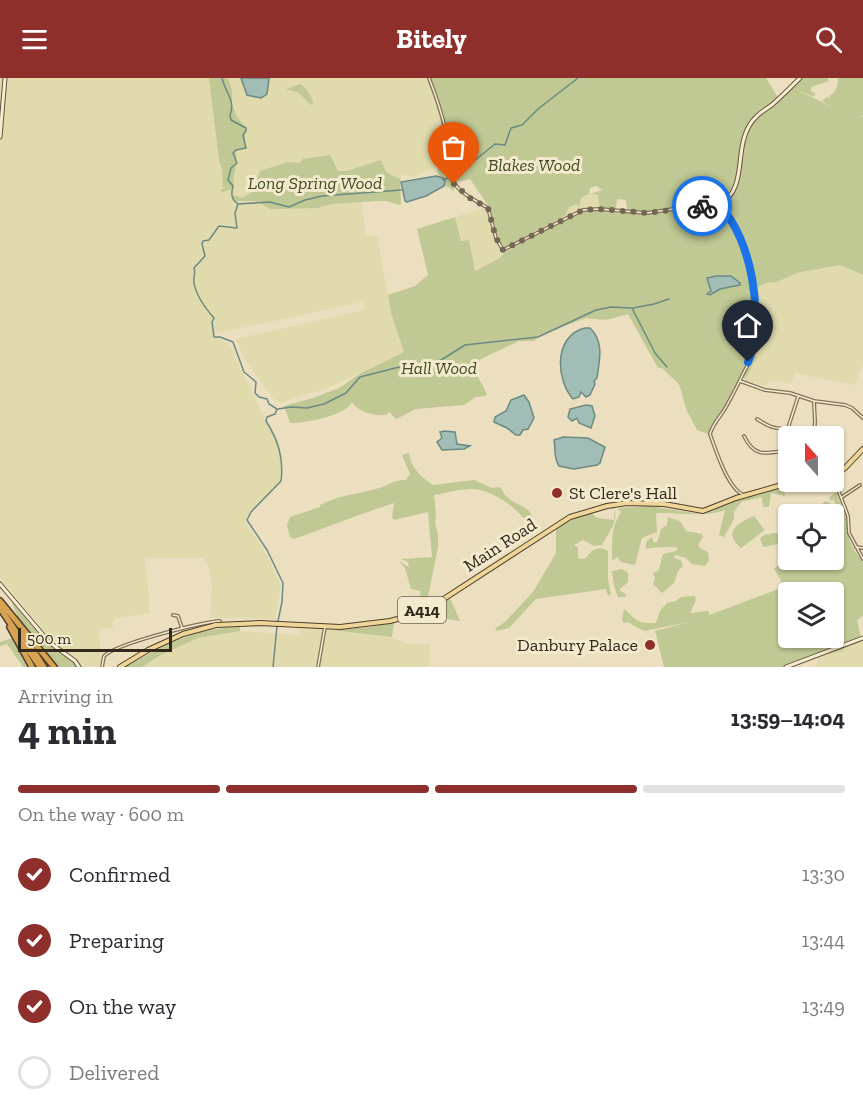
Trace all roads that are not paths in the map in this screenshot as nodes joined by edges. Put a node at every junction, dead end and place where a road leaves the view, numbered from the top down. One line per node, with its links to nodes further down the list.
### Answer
1 (4, 78): 4 (street)
2 (429, 78): 5 (street)
3 (800, 78): 5 (street)
4 (0, 137)
5 (719, 205): 6 (street)
6 (743, 375): 7 (street); 8 (street)
7 (740, 381): 8 (street); 23 (street)
8 (743, 382): 9 (street)
9 (798, 396): 10 (street); 13 (street)
10 (814, 401): 11 (street); 14 (street)
11 (863, 417)
12 (757, 420): 15 (street)
13 (789, 426)
14 (816, 426)
15 (778, 430)
16 (744, 436): 18 (street)
17 (863, 449): 19 (main road)
18 (778, 451)
19 (844, 469)
20 (860, 485): 24 (street)
21 (778, 486): 23 (main road, A414)
22 (839, 492): 24 (street)
23 (737, 495): 33 (main road, Main Road / A414)
24 (842, 498): 25 (street)
25 (855, 547): 26 (street); 27 (street)
26 (863, 548)
27 (863, 559)
28 (0, 584): 39 (street)
29 (0, 602): 37 (highway); 38 (highway)
30 (0, 610): 36 (highway); 37 (highway)
31 (173, 615): 34 (street)
32 (220, 621): 34 (street)
33 (325, 627): 41 (main road, Main Road / A414); 42 (street)
34 (182, 629): 40 (street)
35 (863, 638): 43 (street)
36 (32, 667)
37 (42, 667)
38 (54, 667)
39 (79, 667)
40 (102, 667)
41 (120, 667)
42 (318, 667)
43 (786, 667)

